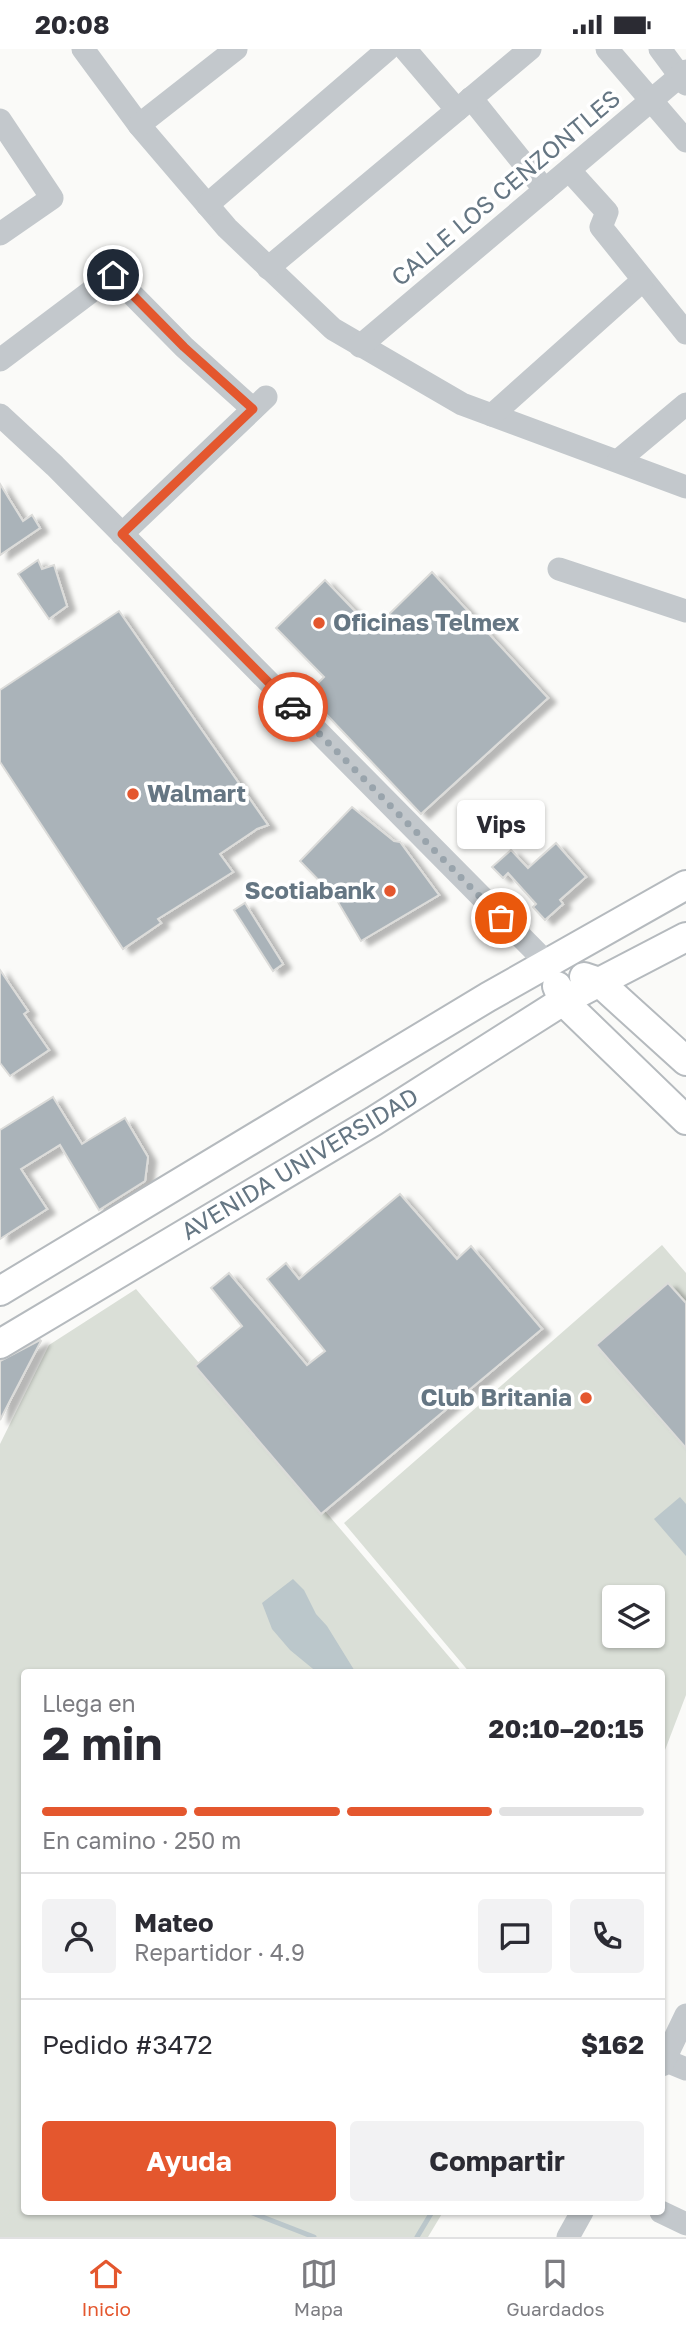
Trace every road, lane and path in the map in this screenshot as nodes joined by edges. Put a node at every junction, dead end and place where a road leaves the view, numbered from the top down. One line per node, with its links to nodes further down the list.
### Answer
1 (83, 49): 11 (street)
2 (236, 49): 11 (street)
3 (530, 49): 9 (street)
4 (607, 49): 8 (street)
5 (660, 49): 7 (street)
6 (390, 50): 9 (street); 15 (street)
7 (684, 77): 8 (street, CALLE LOS CENZONTLES)
8 (651, 101): 12 (street); 13 (street, CALLE LOS CENZONTLES)
9 (464, 104): 14 (street); 17 (street)
10 (0, 120): 16 (street)
11 (139, 125): 15 (street)
12 (686, 141)
13 (569, 170): 14 (street, CALLE LOS CENZONTLES); 18 (street)
14 (545, 190): 20 (street, CALLE LOS CENZONTLES)
15 (207, 205): 17 (street)
16 (0, 234)
17 (268, 268): 20 (street)
18 (642, 281): 19 (street); 24 (street)
19 (686, 333)
20 (360, 346): 24 (street)
21 (0, 360): 27 (street)
22 (686, 404): 25 (street)
23 (0, 415): 27 (street)
24 (492, 415): 25 (street)
25 (619, 460): 26 (street)
26 (686, 487)
27 (122, 534): 32 (street)
28 (559, 569): 29 (street)
29 (686, 611)
30 (686, 884): 32 (main road, AVENIDA UNIVERSIDAD)
31 (686, 937): 33 (main road, AVENIDA UNIVERSIDAD)
32 (548, 964): 33 (main road); 34 (main road); 37 (main road, AVENIDA UNIVERSIDAD)
33 (599, 982): 34 (main road, AVENIDA UNIVERSIDAD); 35 (main road)
34 (563, 1002): 36 (main road); 38 (main road, AVENIDA UNIVERSIDAD)
35 (686, 1061)
36 (686, 1120)
37 (0, 1291)
38 (0, 1344)
39 (686, 2015): 40 (street)
40 (665, 2058)
41 (665, 2063): 42 (street)
42 (686, 2069)
43 (665, 2214): 45 (street)
44 (580, 2215): 46 (street)
45 (686, 2224)
46 (568, 2237)

